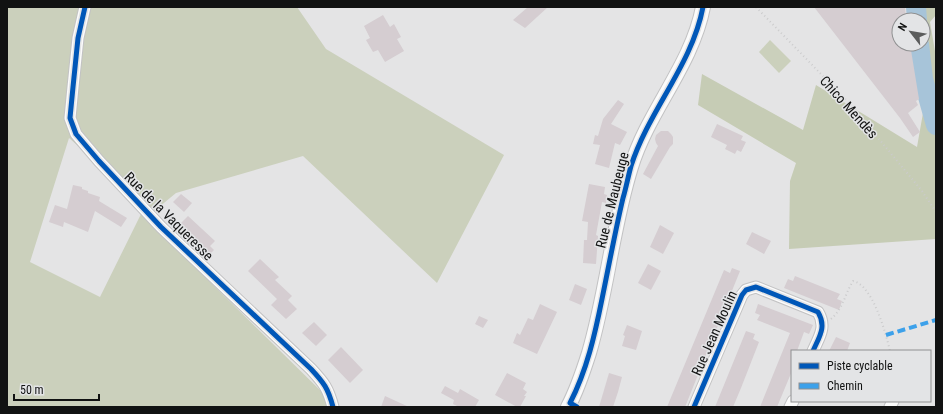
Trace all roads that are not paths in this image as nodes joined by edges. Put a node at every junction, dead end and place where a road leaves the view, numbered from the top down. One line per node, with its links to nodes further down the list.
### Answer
1 (85, 7): 5 (street, Rue de la Vaqueresse)
2 (702, 7): 4 (street, Rue de Maubeuge)
3 (813, 350): 6 (street, Rue Jean Moulin)
4 (571, 406)
5 (333, 407)
6 (694, 407)

